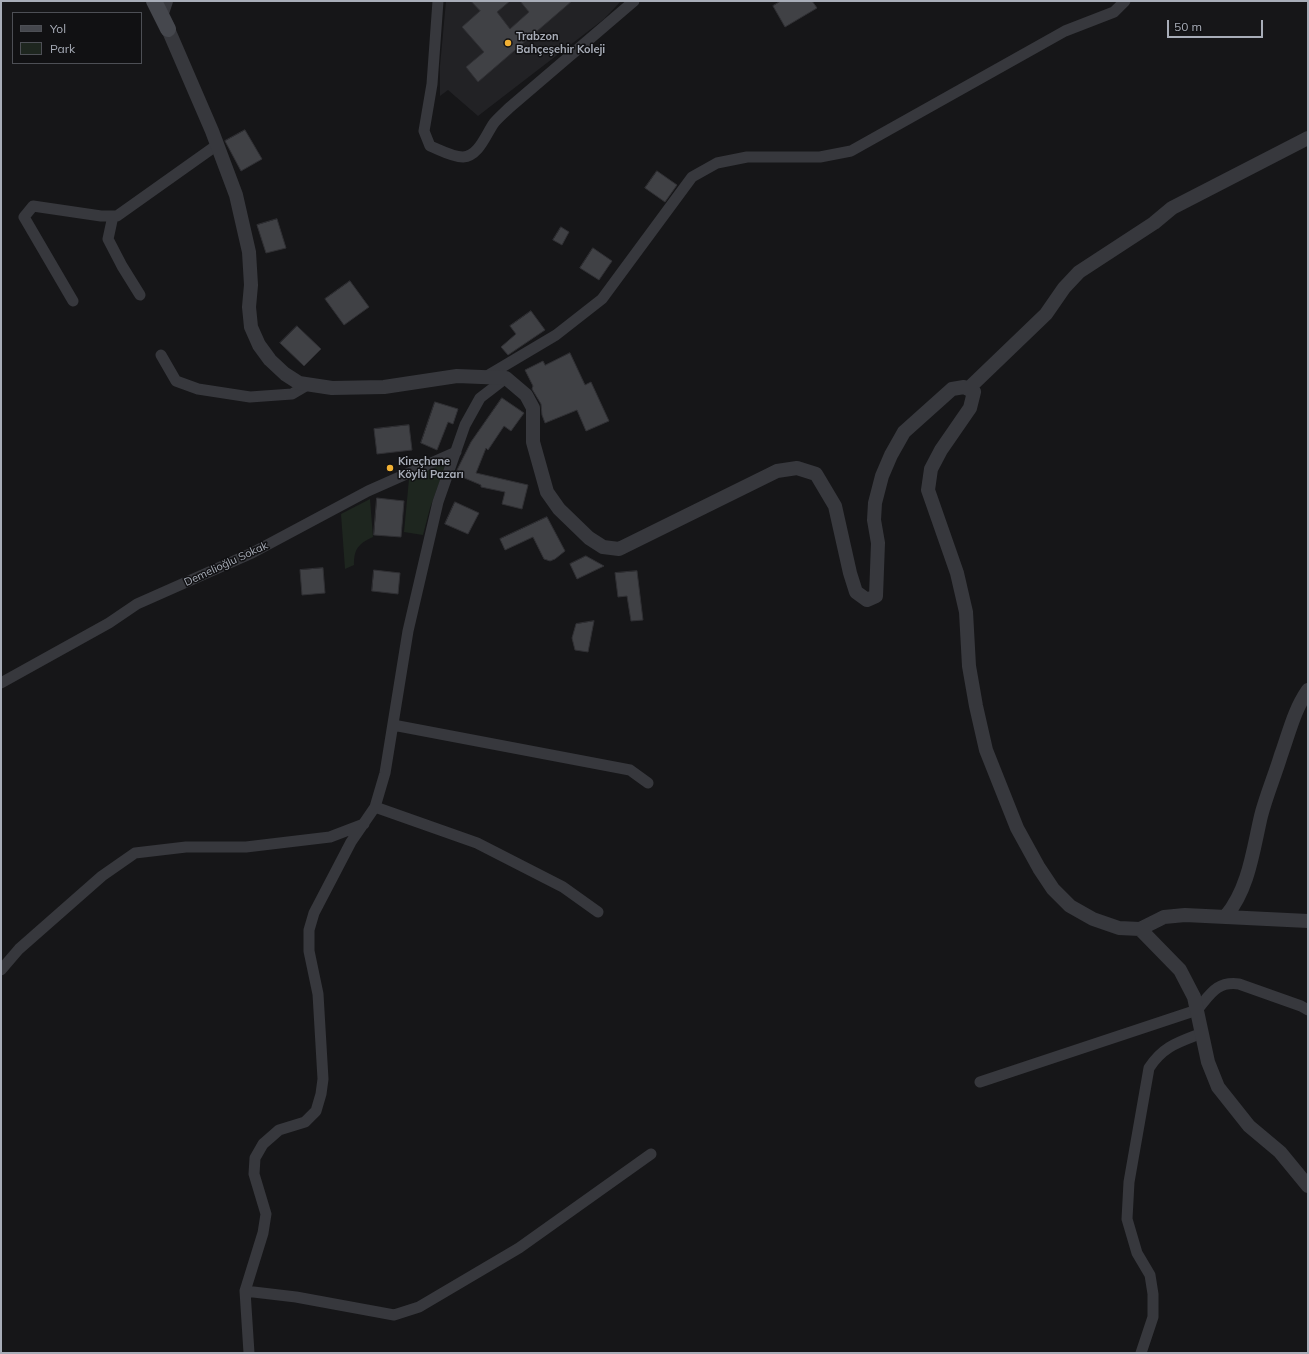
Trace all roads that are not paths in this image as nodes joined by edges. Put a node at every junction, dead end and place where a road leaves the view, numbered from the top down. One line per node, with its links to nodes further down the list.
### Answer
1 (154, 1): 5 (main road)
2 (438, 1): 3 (street)
3 (634, 1)
4 (1125, 1): 12 (street)
5 (165, 15): 7 (street)
6 (1308, 138): 15 (street)
7 (217, 145): 8 (street); 14 (street)
8 (113, 216): 9 (street); 10 (street)
9 (140, 295)
10 (73, 301)
11 (161, 355): 14 (street)
12 (487, 376): 13 (street); 14 (street)
13 (506, 378): 15 (street); 16 (street)
14 (310, 384)
15 (968, 389): 26 (street)
16 (456, 452): 17 (street, Demelioğlu Sokak); 19 (street)
17 (1, 683)
18 (1308, 690): 24 (street)
19 (393, 725): 20 (street); 21 (street)
20 (648, 783)
21 (375, 807): 22 (street); 23 (street)
22 (364, 824): 27 (street); 34 (street)
23 (598, 912)
24 (1226, 916): 25 (street); 26 (street)
25 (1308, 921)
26 (1140, 929): 28 (street)
27 (1, 970)
28 (1197, 1010): 29 (street); 30 (street); 31 (street)
29 (1308, 1010)
30 (1202, 1033): 33 (street); 36 (street)
31 (980, 1082)
32 (651, 1154): 34 (street)
33 (1308, 1186)
34 (245, 1291): 35 (street)
35 (250, 1353)
36 (1141, 1353)

